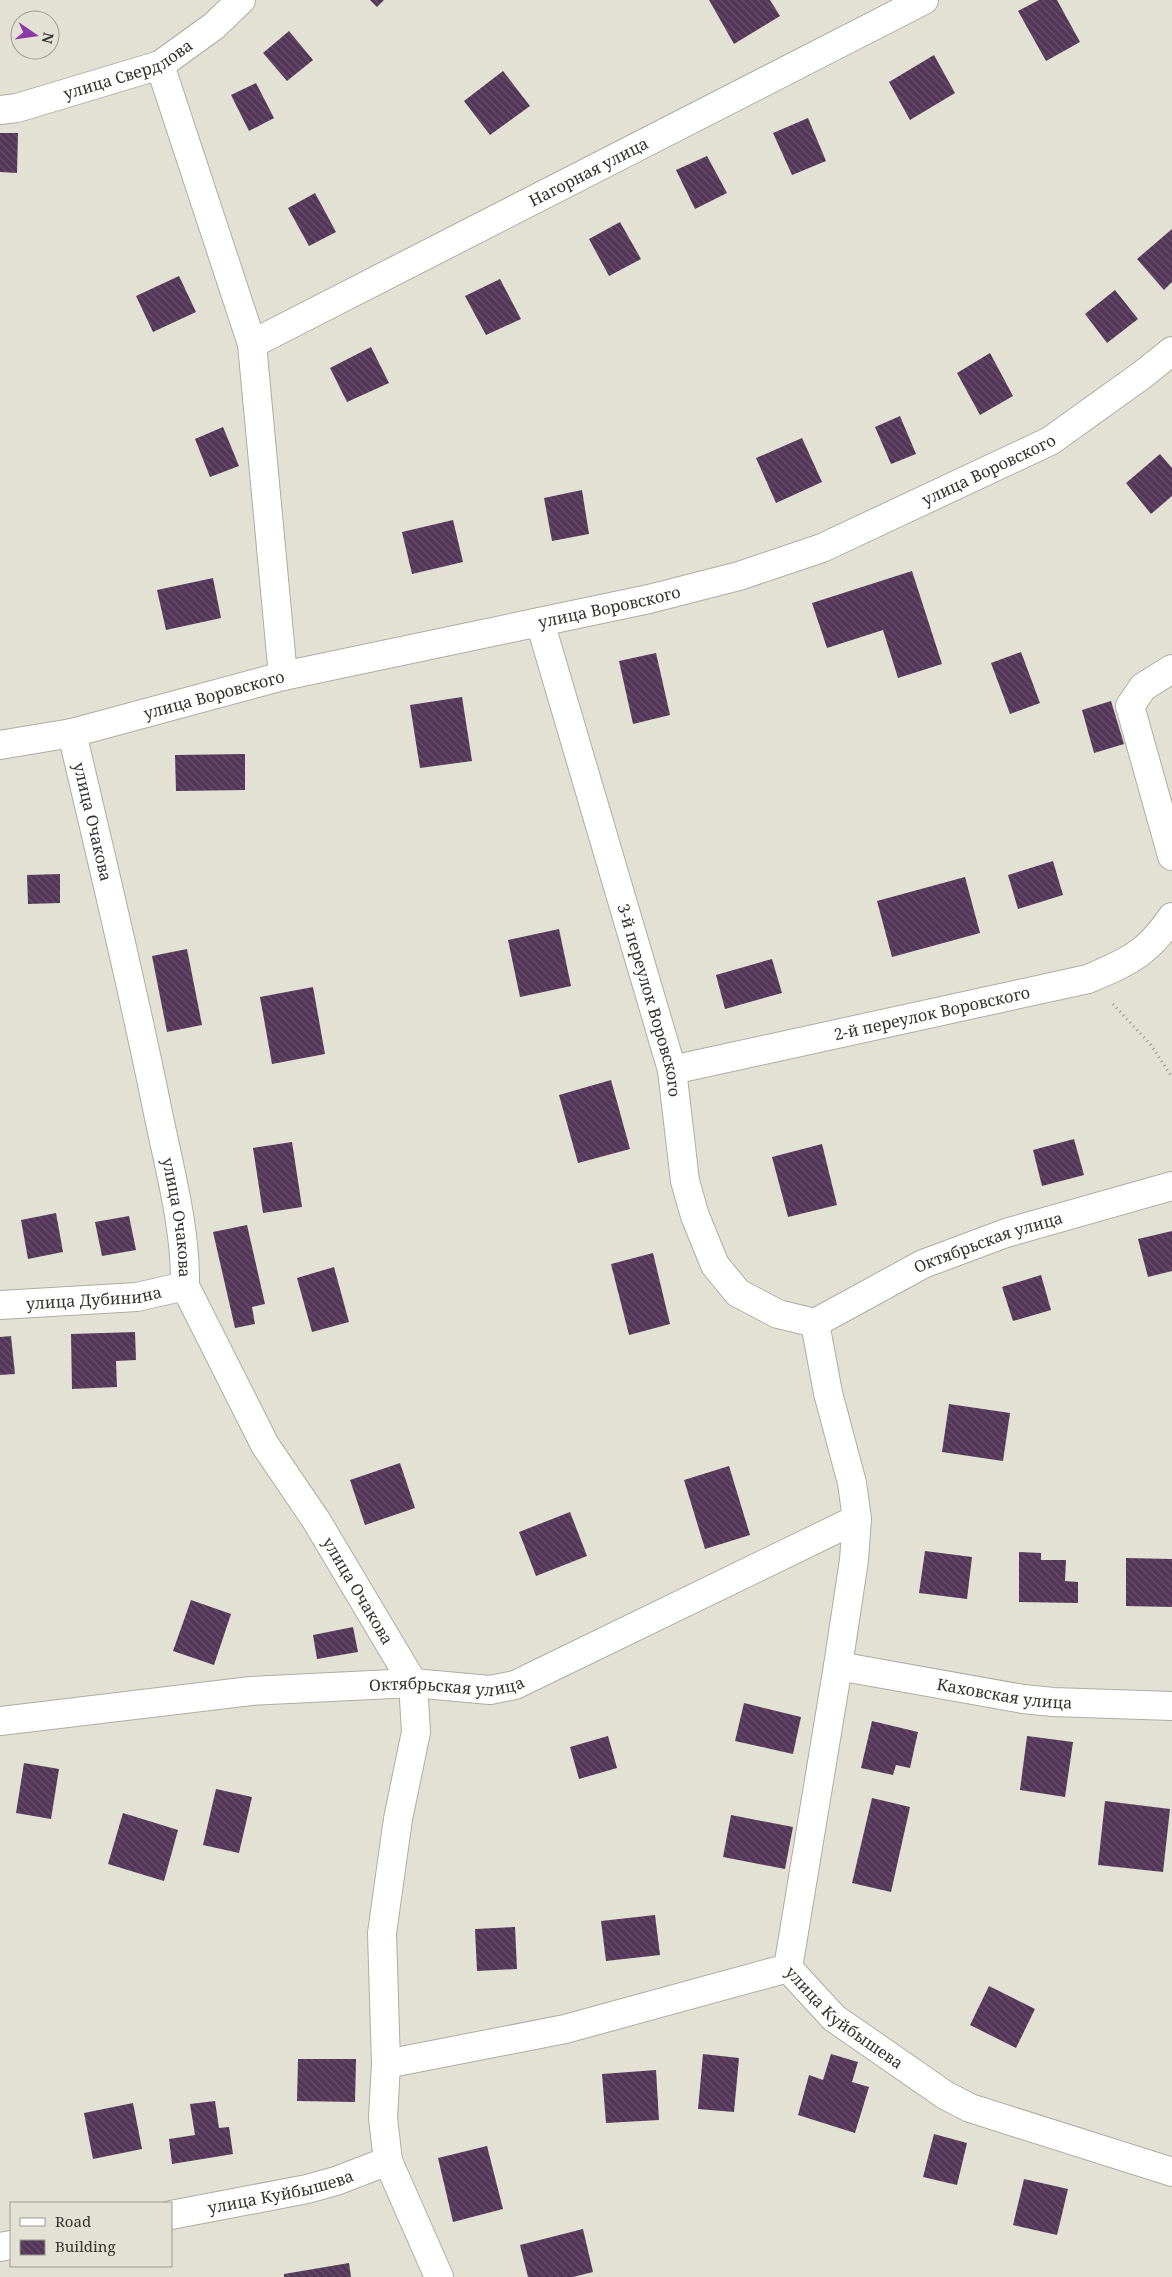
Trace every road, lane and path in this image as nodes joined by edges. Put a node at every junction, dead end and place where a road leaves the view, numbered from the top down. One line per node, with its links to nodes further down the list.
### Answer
1 (241, 0): 3 (street, улица Свердлова)
2 (924, 0): 5 (street, Нагорная улица)
3 (160, 64): 4 (street, улица Свердлова); 5 (street)
4 (0, 110)
5 (252, 344): 9 (street)
6 (1172, 351): 7 (street, улица Воровского)
7 (540, 622): 9 (street, улица Воровского); 15 (street, 3-й переулок Воровского)
8 (1172, 669): 12 (street)
9 (283, 676): 10 (street, улица Воровского)
10 (72, 733): 11 (street, улица Воровского); 18 (street, улица Очакова)
11 (0, 745)
12 (1172, 856)
13 (1172, 917): 14 (street, 2-й переулок Воровского)
14 (1088, 979): 15 (street, 2-й переулок Воровского); 16 (path)
15 (672, 1070): 20 (street, 3-й переулок Воровского)
16 (1172, 1076)
17 (1172, 1186): 20 (street, Октябрьская улица)
18 (185, 1286): 19 (street, улица Дубинина); 23 (street, улица Очакова)
19 (0, 1305)
20 (814, 1323): 21 (street)
21 (857, 1518): 22 (street); 23 (street, Октябрьская улица)
22 (838, 1666): 24 (street, Каховская улица); 26 (street)
23 (413, 1683): 25 (street, Октябрьская улица); 27 (street)
24 (1172, 1706)
25 (0, 1721)
26 (788, 1968): 27 (street, улица Куйбышева); 29 (street, улица Куйбышева)
27 (386, 2064): 28 (street)
28 (388, 2161): 30 (street, улица Куйбышева); 31 (street)
29 (1172, 2172)
30 (172, 2215)
31 (439, 2277)

